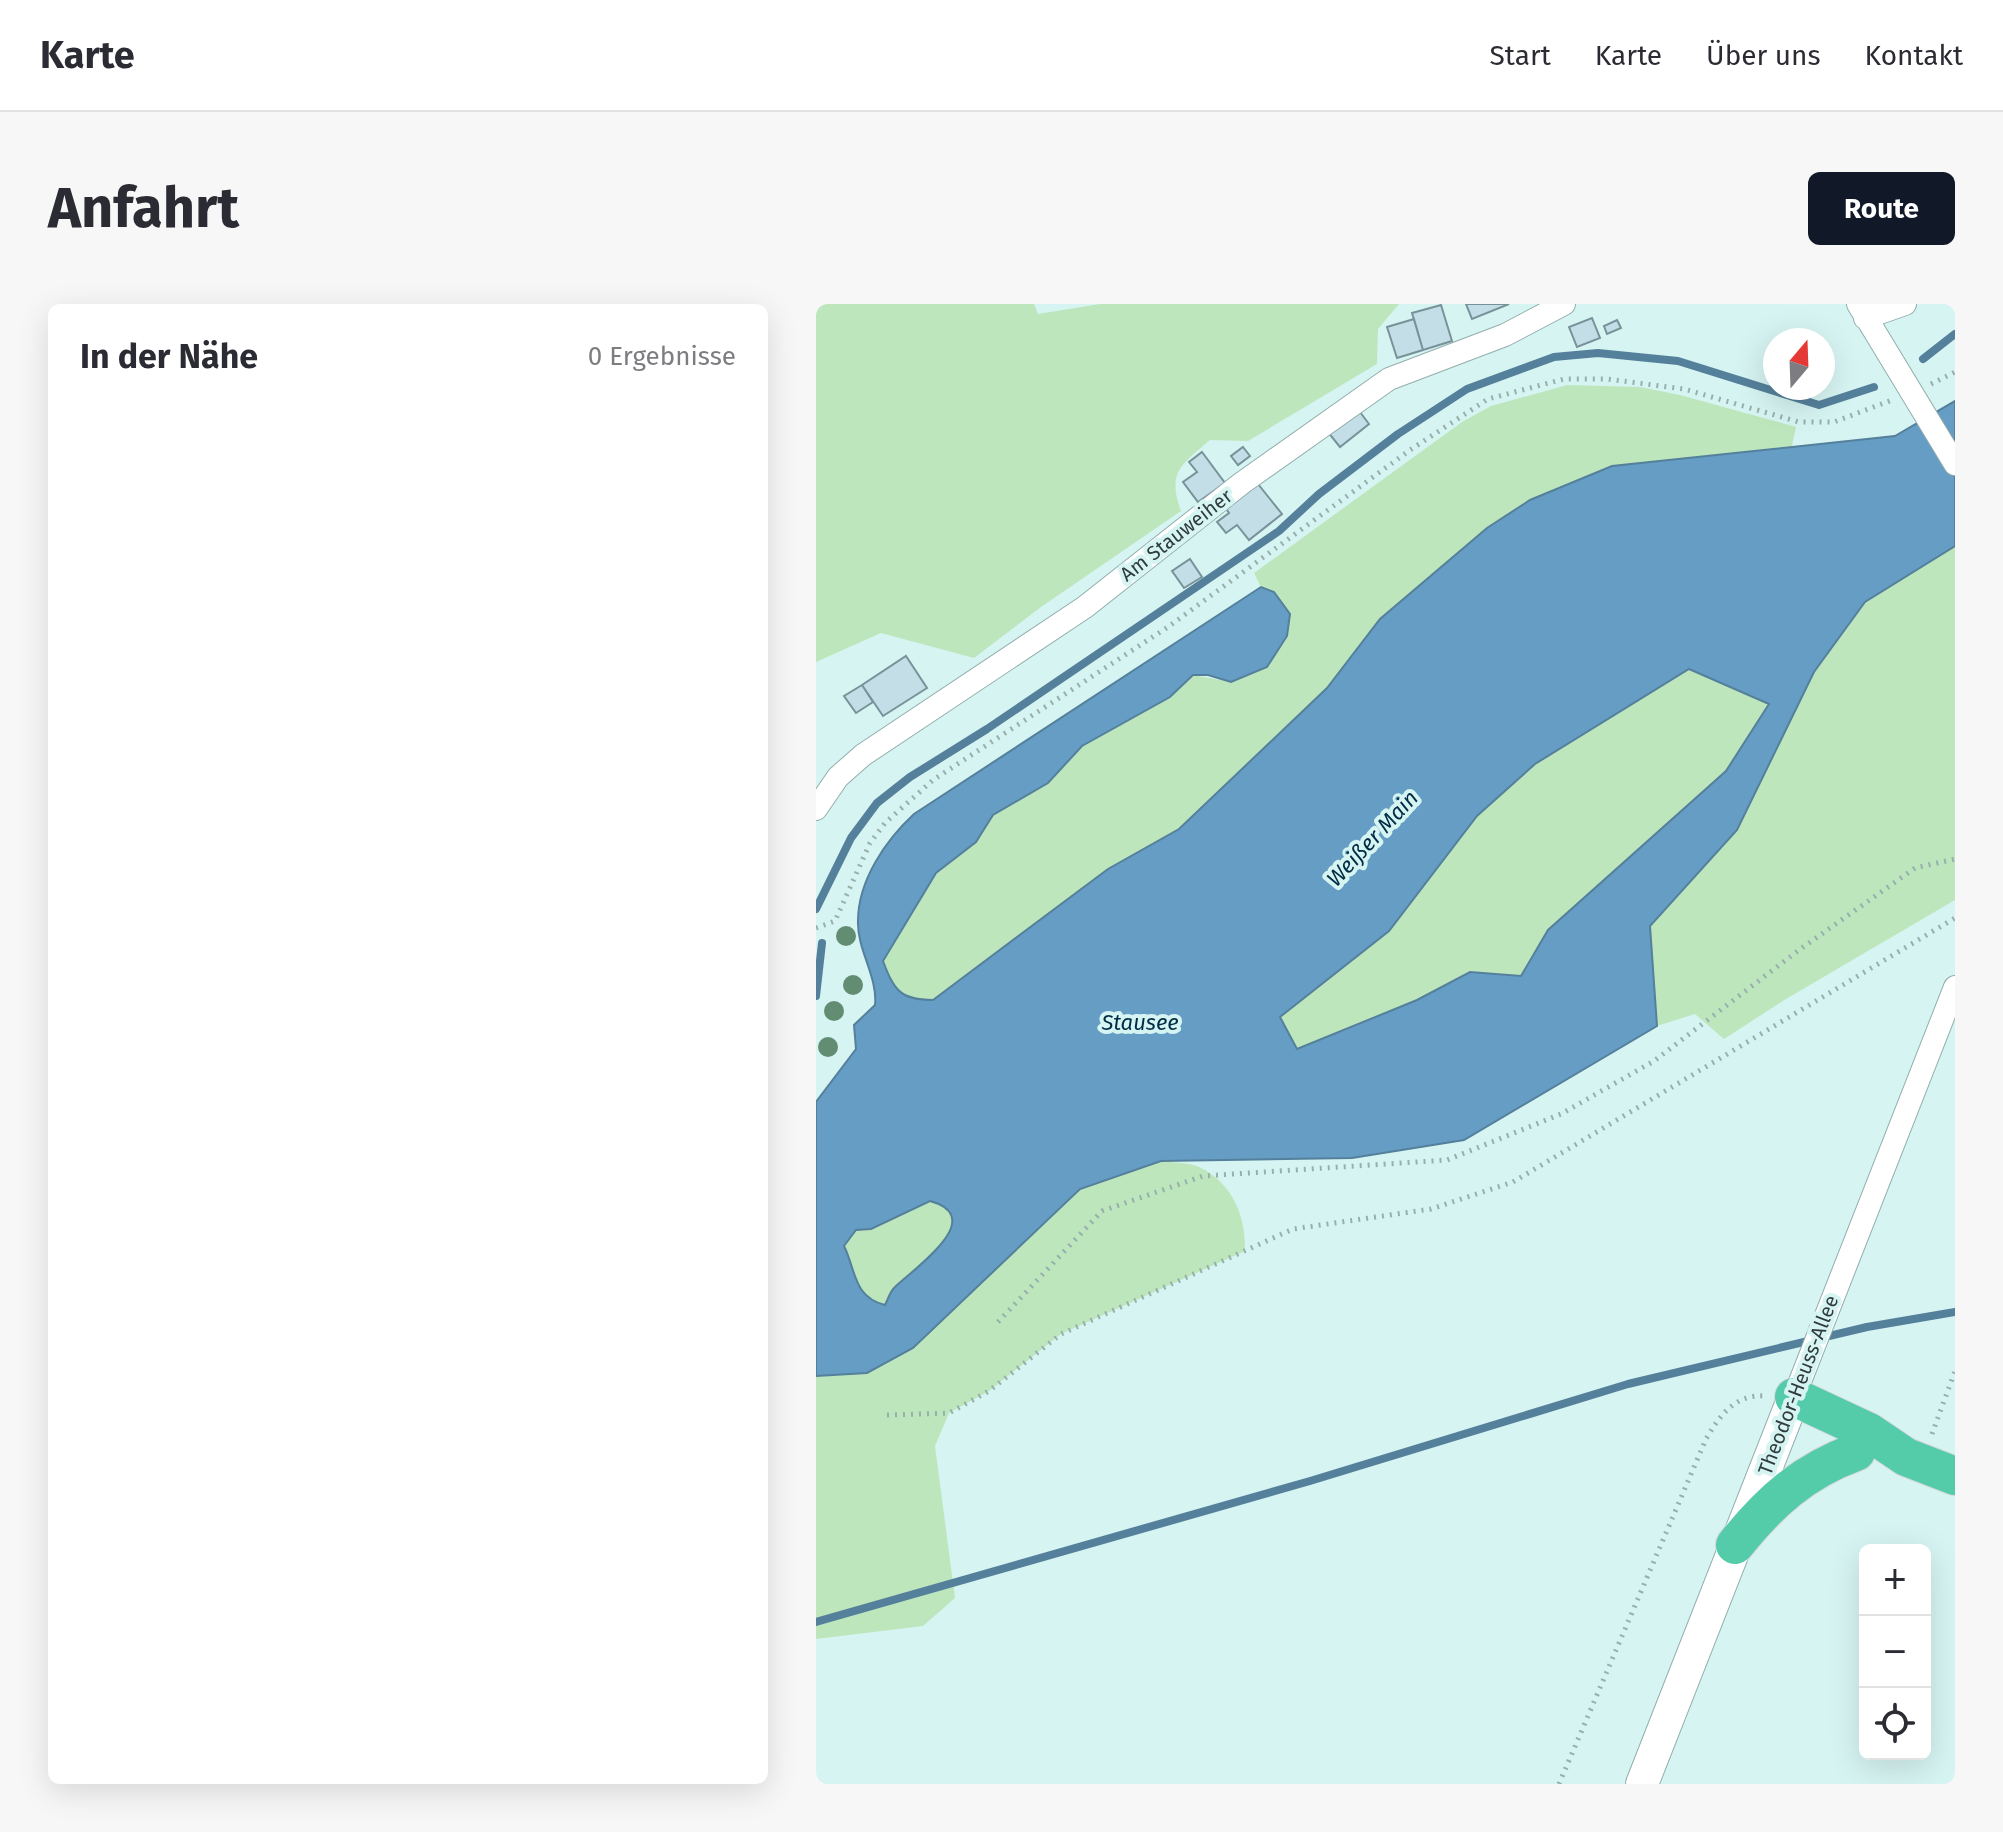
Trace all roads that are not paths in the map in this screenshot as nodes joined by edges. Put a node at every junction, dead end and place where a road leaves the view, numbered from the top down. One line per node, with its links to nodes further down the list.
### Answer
1 (1564, 304): 5 (street, Am Stauweiher)
2 (1905, 304): 3 (street)
3 (1862, 311): 4 (street)
4 (1955, 464)
5 (816, 809)
6 (1955, 987): 7 (street, Theodor-Heuss-Allee)
7 (1789, 1410): 8 (highway); 9 (highway); 10 (main road, Theodor-Heuss-Allee)
8 (1856, 1452): 9 (highway); 10 (highway)
9 (1927, 1465)
10 (1735, 1545): 11 (main road, Theodor-Heuss-Allee)
11 (1642, 1784)

